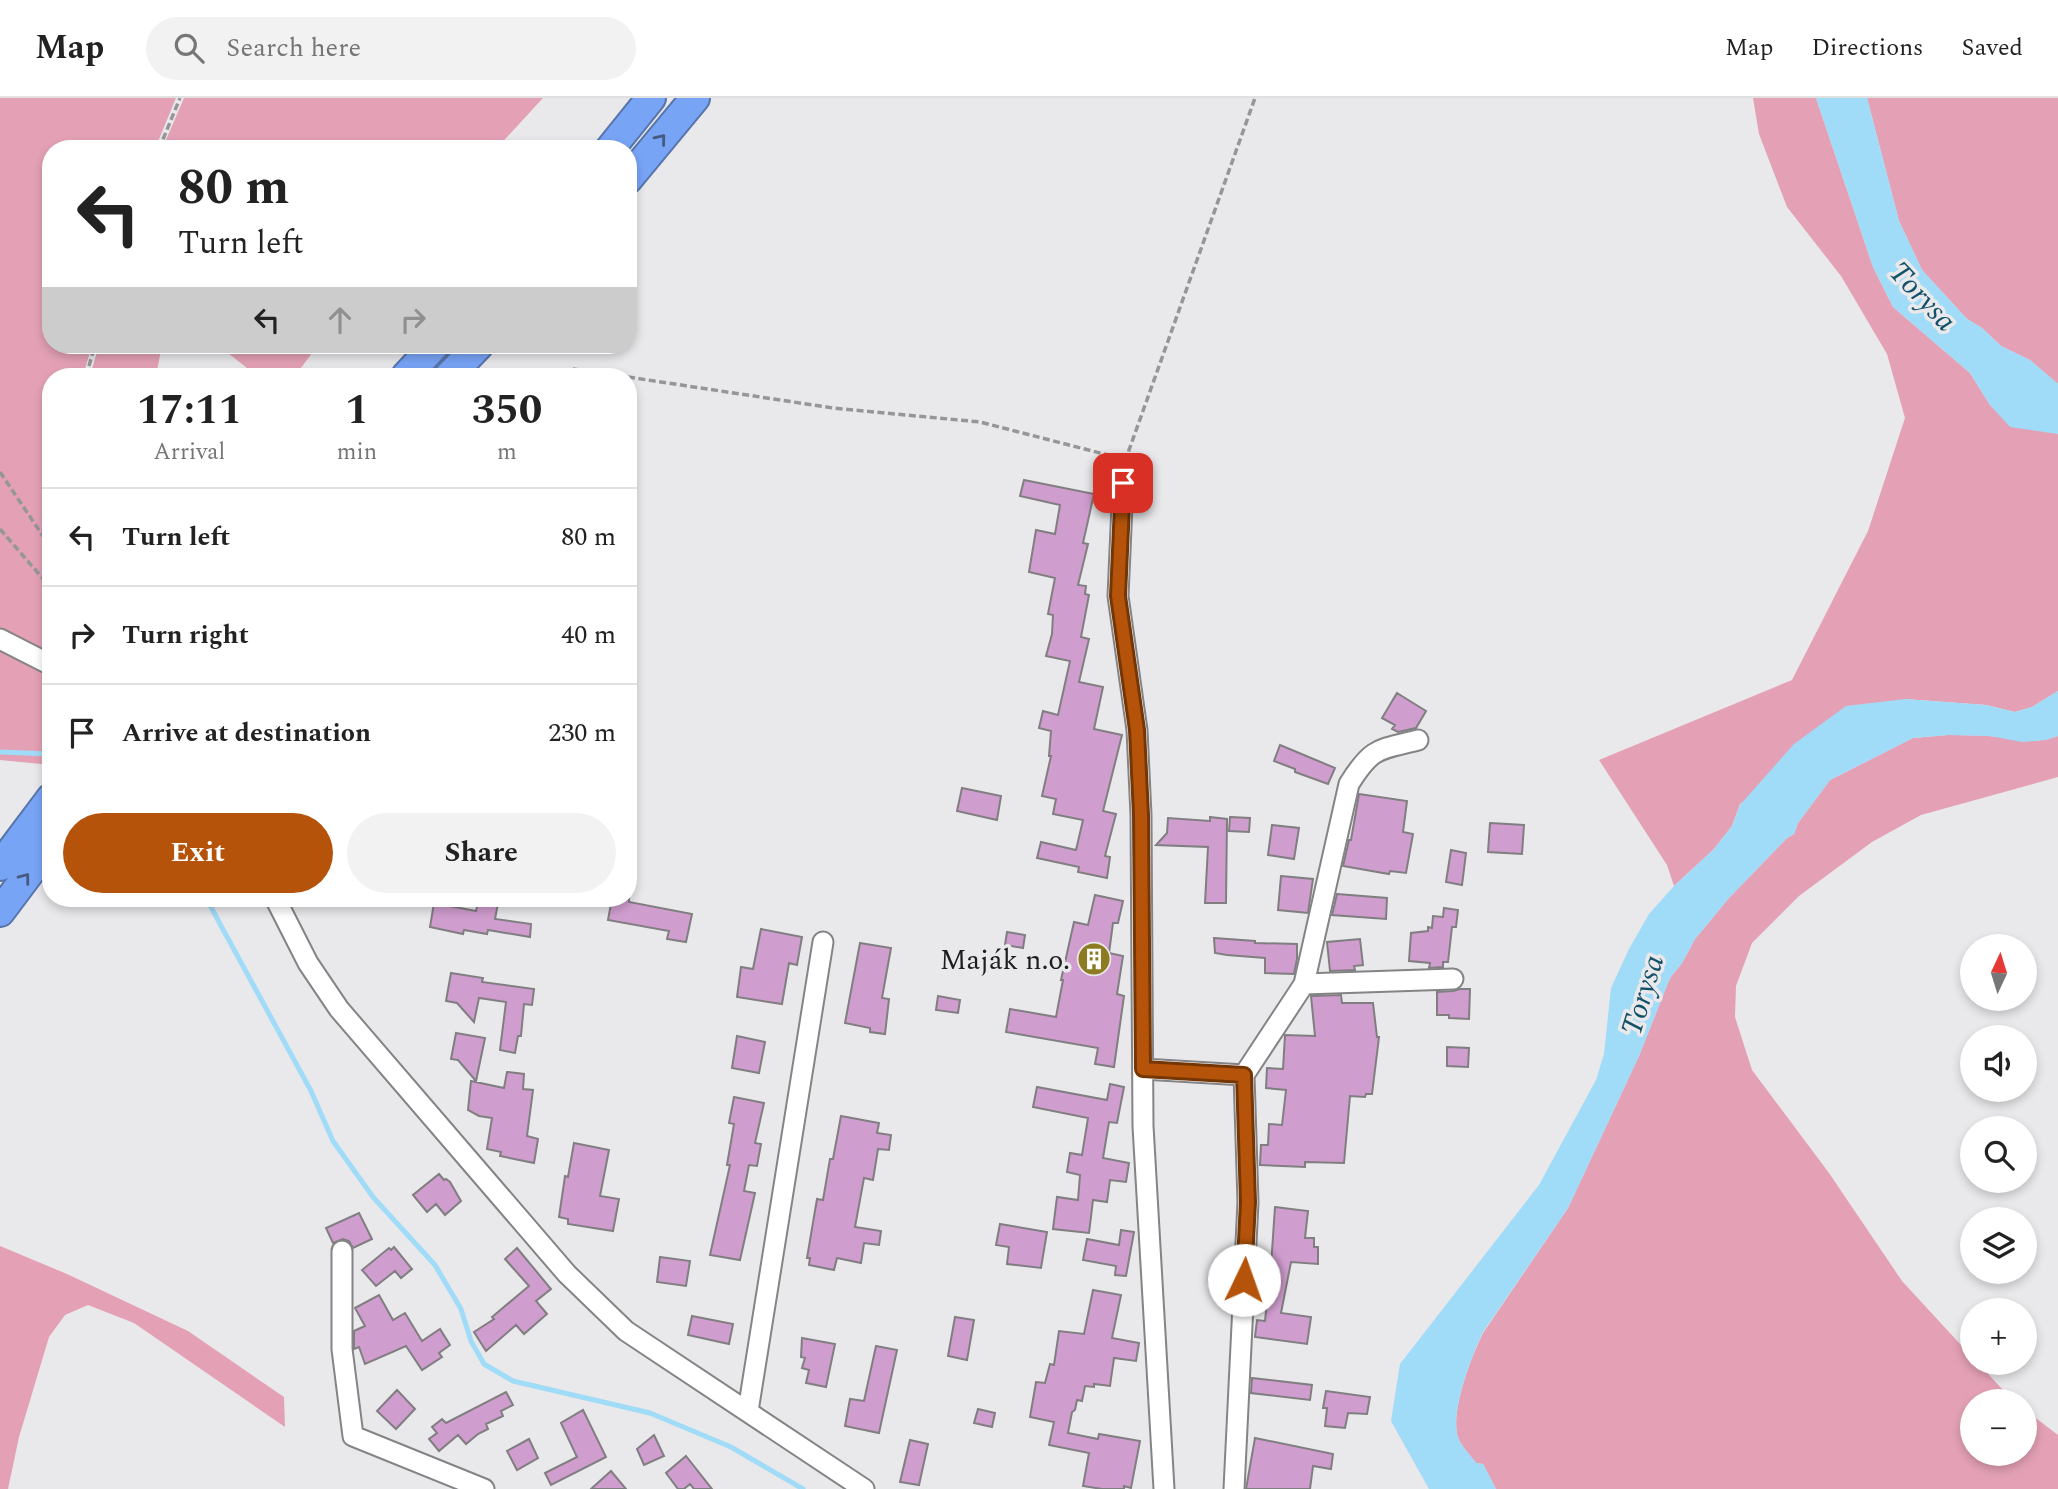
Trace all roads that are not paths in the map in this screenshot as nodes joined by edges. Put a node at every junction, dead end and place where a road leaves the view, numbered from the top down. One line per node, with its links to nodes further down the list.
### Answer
1 (651, 98): 3 (highway)
2 (695, 98): 4 (highway, one-way to 2)
3 (617, 140)
4 (637, 168)
5 (426, 354): 7 (highway)
6 (470, 354): 8 (highway)
7 (413, 368)
8 (457, 368)
9 (1123, 483): 21 (street)
10 (0, 639): 11 (street)
11 (42, 661)
12 (1418, 740): 20 (street)
13 (42, 810): 15 (highway)
14 (42, 856): 17 (highway, one-way to 14)
15 (0, 866)
16 (280, 907): 24 (street)
17 (0, 912)
18 (823, 942): 24 (street)
19 (1453, 979): 20 (street)
20 (1304, 984): 22 (street)
21 (1143, 1069): 22 (street); 27 (street)
22 (1244, 1075): 28 (street)
23 (342, 1251): 25 (street)
24 (748, 1411): 26 (street)
25 (484, 1489)
26 (864, 1489)
27 (1164, 1489)
28 (1234, 1489)

